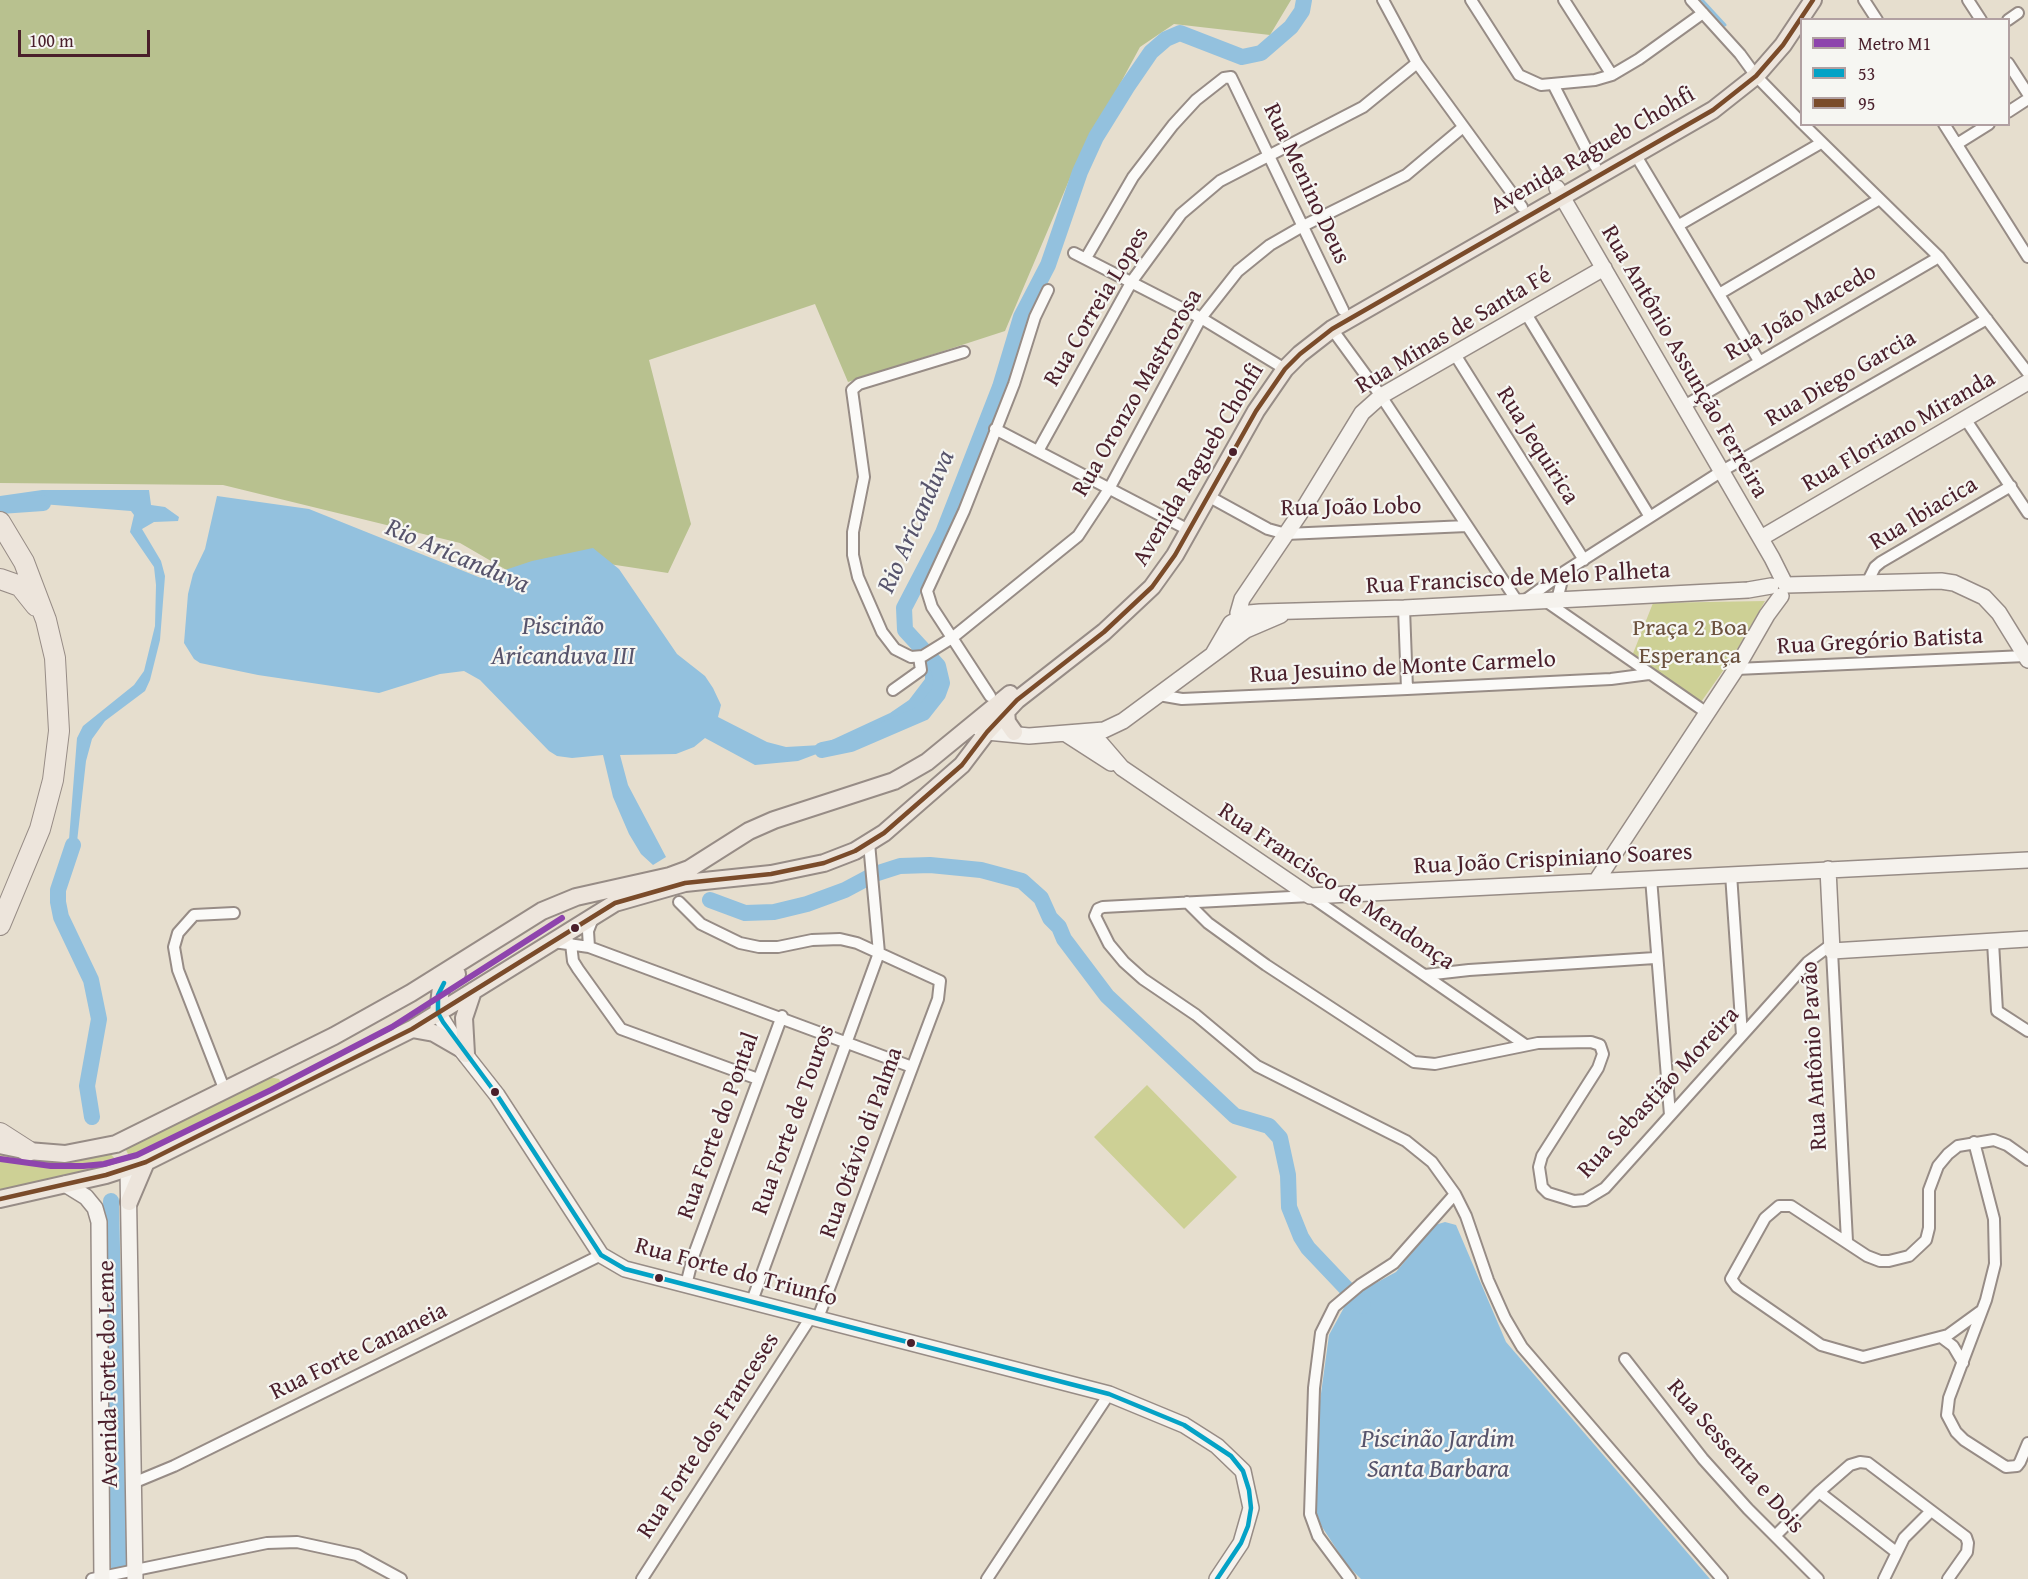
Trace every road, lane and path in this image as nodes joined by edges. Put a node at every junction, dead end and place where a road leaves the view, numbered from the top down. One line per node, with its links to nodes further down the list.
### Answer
1 (1383, 0): 14 (street)
2 (1471, 0): 18 (street)
3 (1564, 0): 17 (street)
4 (1691, 0): 9 (street)
5 (1800, 0): 16 (main road, Avenida Ragueb Chohfi)
6 (1813, 0): 10 (main road, Avenida Ragueb Chohfi)
7 (1864, 0): 11 (street)
8 (1968, 0): 12 (street)
9 (1703, 13): 16 (street); 17 (street)
10 (1801, 18)
11 (1876, 18)
12 (1980, 18)
13 (1800, 20): 16 (main road, Avenida Ragueb Chohfi)
14 (1417, 63): 26 (street); 29 (street, Rua Correia Lopes)
15 (2010, 66): 19 (street)
16 (1753, 72): 22 (street); 30 (main road, Avenida Ragueb Chohfi); 31 (main road, Avenida Ragueb Chohfi)
17 (1612, 75): 18 (street)
18 (1553, 84): 31 (street)
19 (2028, 94)
20 (2028, 99): 21 (street)
21 (2010, 111)
22 (1800, 122)
23 (1804, 126): 27 (street)
24 (1945, 126): 28 (street)
25 (1986, 126): 28 (street)
26 (1462, 128): 34 (street); 36 (street, Rua Oronzo Mastrorosa)
27 (1821, 143): 33 (street); 35 (street)
28 (1957, 144): 39 (street)
29 (1269, 154): 36 (street, Rua Menino Deus); 40 (street, Rua Menino Deus); 42 (street, Rua Correia Lopes)
30 (1635, 154): 32 (main road, Avenida Ragueb Chohfi); 35 (street)
31 (1595, 166): 32 (main road, Avenida Ragueb Chohfi)
32 (1560, 192): 34 (main road, Avenida Ragueb Chohfi); 41 (street, Rua Antônio Assunção Ferreira); 49 (main road, Avenida Ragueb Chohfi)
33 (1878, 200): 38 (street); 44 (street)
34 (1522, 207): 45 (main road, Avenida Ragueb Chohfi)
35 (1679, 225): 44 (street)
36 (1302, 226): 45 (street, Rua Menino Deus); 47 (street, Rua Oronzo Mastrorosa)
37 (1074, 253): 40 (street)
38 (1938, 257): 48 (street); 52 (street, Rua João Macedo)
39 (2028, 257)
40 (1086, 258): 42 (street)
41 (1604, 268): 46 (street, Rua Minas de Santa Fé); 57 (street, Rua Antônio Assunção Ferreira)
42 (1132, 281): 47 (street); 60 (street, Rua Correia Lopes)
43 (1048, 290): 59 (street)
44 (1719, 294): 52 (street)
45 (1343, 310): 53 (main road, Avenida Ragueb Chohfi)
46 (1525, 312): 51 (street, Rua Minas de Santa Fé); 66 (street)
47 (1201, 318): 53 (street); 63 (street, Rua Oronzo Mastrorosa)
48 (1987, 319): 54 (street); 61 (street, Rua Diego Garcia)
49 (1332, 329): 53 (main road, Avenida Ragueb Chohfi); 56 (street)
50 (964, 352): 83 (street)
51 (1454, 353): 56 (street, Rua Minas de Santa Fé); 72 (street, Rua Jequirica)
52 (1759, 361): 57 (street, Rua João Macedo)
53 (1281, 366): 64 (main road, Avenida Ragueb Chohfi); 68 (main road, Avenida Ragueb Chohfi)
54 (2028, 373)
55 (2028, 382): 58 (street, Rua Floriano Miranda)
56 (1381, 396): 69 (street); 70 (street, Rua Minas de Santa Fé)
57 (1684, 406): 61 (street, Rua Antônio Assunção Ferreira)
58 (1966, 420): 62 (street); 71 (street, Rua Floriano Miranda)
59 (995, 429): 60 (street); 82 (street)
60 (1038, 451): 63 (street)
61 (1722, 471): 66 (street, Rua Diego Garcia); 71 (street, Rua Antônio Assunção Ferreira)
62 (2011, 486): 65 (street); 75 (street, Rua Ibiacica)
63 (1109, 489): 68 (street); 82 (street, Rua Oronzo Mastrorosa)
64 (1208, 496): 70 (street, Rua João Lobo); 91 (main road, Avenida Ragueb Chohfi)
65 (2028, 513)
66 (1650, 517): 72 (street, Rua Diego Garcia)
67 (1, 523): 80 (highway)
68 (1181, 526): 94 (main road, Avenida Ragueb Chohfi)
69 (1467, 526): 70 (street, Rua João Lobo); 78 (street)
70 (1286, 534): 81 (street, Rua Minas de Santa Fé)
71 (1761, 538): 76 (street, Rua Antônio Assunção Ferreira)
72 (1584, 560): 73 (street, Rua Diego Garcia)
73 (1564, 572): 77 (street); 78 (street, Rua Diego Garcia)
74 (0, 579): 80 (highway)
75 (1867, 583): 76 (street, Rua Francisco de Melo Palheta); 84 (street, Rua Francisco de Melo Palheta)
76 (1778, 589): 77 (street, Rua Francisco de Melo Palheta); 85 (street)
77 (1550, 600): 78 (street, Rua Francisco de Melo Palheta); 86 (street)
78 (1520, 601): 79 (street, Rua Francisco de Melo Palheta)
79 (1404, 608): 81 (street, Rua Francisco de Melo Palheta); 87 (street)
80 (46, 621): 111 (highway)
81 (1243, 624): 89 (street, Rua Francisco de Melo Palheta)
82 (952, 638): 83 (street, Rua Oronzo Mastrorosa); 90 (street)
83 (922, 656): 88 (street)
84 (2027, 658): 85 (street, Rua Gregório Batista)
85 (1736, 669): 92 (street)
86 (1649, 674): 87 (street, Rua Jesuino de Monte Carmelo); 92 (street)
87 (1407, 689): 89 (street, Rua Jesuino de Monte Carmelo)
88 (893, 690)
89 (1159, 695): 93 (street, Rua Francisco de Melo Palheta)
90 (990, 696)
91 (1006, 711): 94 (main road, Avenida Ragueb Chohfi); 95 (main road)
92 (1707, 713): 103 (street)
93 (1091, 732): 96 (street, Rua Francisco de Melo Palheta); 97 (street, Rua Francisco de Mendonça)
94 (976, 733): 95 (street, Rua Francisco de Melo Palheta); 98 (main road, Avenida Ragueb Chohfi); 107 (main road, Avenida Ragueb Chohfi)
95 (1021, 734): 96 (street, Rua Francisco de Melo Palheta)
96 (1066, 734): 97 (street, Rua Francisco de Mendonça)
97 (1122, 768): 104 (street, Rua Francisco de Mendonça)
98 (869, 843): 109 (main road, Avenida Ragueb Chohfi); 117 (street)
99 (2028, 860): 100 (street, Rua João Crispiniano Soares)
100 (1828, 869): 101 (street, Rua João Crispiniano Soares); 116 (street, Rua Antônio Pavão)
101 (1731, 874): 102 (street, Rua João Crispiniano Soares); 125 (street)
102 (1651, 878): 103 (street, Rua João Crispiniano Soares); 118 (street)
103 (1597, 880): 104 (street, Rua João Crispiniano Soares)
104 (1310, 896): 106 (street, Rua João Crispiniano Soares); 119 (street, Rua Francisco de Mendonça)
105 (679, 902): 117 (street)
106 (1187, 902): 127 (street, Rua Sebastião Moreira); 142 (street, Rua João Crispiniano Soares)
107 (550, 908): 110 (main road, Avenida Ragueb Chohfi); 112 (main road)
108 (234, 913): 131 (street)
109 (596, 913): 112 (main road, Avenida Ragueb Chohfi); 115 (street)
110 (531, 918): 121 (main road); 131 (main road, Avenida Ragueb Chohfi)
111 (0, 925)
112 (562, 939): 115 (street); 120 (main road, Avenida Ragueb Chohfi); 130 (street)
113 (2028, 939): 114 (street)
114 (1993, 942): 116 (street); 124 (street)
115 (589, 947): 122 (street)
116 (1832, 947): 125 (street, Rua Sebastião Moreira); 145 (street, Rua Antônio Pavão)
117 (879, 953): 126 (street, Rua Forte de Touros); 129 (street, Rua Otávio di Palma)
118 (1655, 958): 119 (street); 132 (street)
119 (1425, 975): 127 (street, Rua Francisco de Mendonça)
120 (473, 991): 121 (main road, Avenida Ragueb Chohfi); 128 (main road)
121 (438, 1013): 123 (main road, Avenida Ragueb Chohfi); 128 (street, Rua Forte do Triunfo)
122 (782, 1016): 126 (street); 130 (street, Rua Forte do Pontal)
123 (412, 1029): 128 (main road); 139 (main road, Avenida Ragueb Chohfi)
124 (2028, 1031)
125 (1742, 1035): 132 (street, Rua Sebastião Moreira)
126 (845, 1041): 129 (street); 148 (street, Rua Forte de Touros)
127 (1524, 1044): 132 (street, Rua Sebastião Moreira)
128 (463, 1051): 146 (street, Rua Forte do Triunfo)
129 (912, 1067): 150 (street, Rua Otávio di Palma)
130 (758, 1079): 147 (street, Rua Forte do Pontal)
131 (225, 1091): 135 (main road, Avenida Ragueb Chohfi)
132 (1670, 1115)
133 (0, 1133): 137 (highway)
134 (1974, 1142): 138 (street); 145 (street); 149 (street)
135 (116, 1144): 137 (main road, Avenida Ragueb Chohfi); 140 (main road)
136 (0, 1145): 137 (main road, Avenida Ragueb Chohfi)
137 (28, 1151)
138 (2028, 1160)
139 (146, 1162): 140 (main road, Avenida Ragueb Chohfi); 144 (main road)
140 (128, 1169): 141 (main road, Avenida Ragueb Chohfi); 144 (street, Avenida Forte do Leme)
141 (65, 1184): 143 (main road, Avenida Ragueb Chohfi); 163 (street, Avenida Forte do Leme)
142 (1455, 1194): 162 (street); 168 (street)
143 (0, 1199)
144 (129, 1202): 156 (street, Avenida Forte do Leme)
145 (1847, 1241): 151 (street)
146 (601, 1255): 147 (street, Rua Forte do Triunfo); 156 (street, Rua Forte Cananeia)
147 (686, 1285): 148 (street, Rua Forte do Triunfo)
148 (752, 1301): 150 (street, Rua Forte do Triunfo)
149 (1981, 1311): 151 (street); 153 (street)
150 (814, 1318): 154 (street, Rua Forte do Triunfo); 165 (street, Rua Forte dos Franceses)
151 (1941, 1337): 153 (street)
152 (1625, 1359): 159 (street, Rua Sessenta e Dois)
153 (1963, 1363): 155 (street)
154 (1109, 1394): 166 (street); 167 (street, Rua Forte do Triunfo)
155 (2028, 1443)
156 (133, 1483): 161 (street, Avenida Forte do Leme)
157 (1819, 1492): 158 (street); 159 (street); 160 (street)
158 (1931, 1511): 160 (street); 171 (street)
159 (1775, 1536): 169 (street, Rua Sessenta e Dois)
160 (1896, 1552): 170 (street)
161 (134, 1573): 163 (street); 164 (street)
162 (1348, 1577)
163 (102, 1578)
164 (400, 1579)
165 (642, 1579)
166 (987, 1579)
167 (1217, 1579)
168 (1722, 1579)
169 (1816, 1579)
170 (1884, 1579)
171 (1948, 1579)

